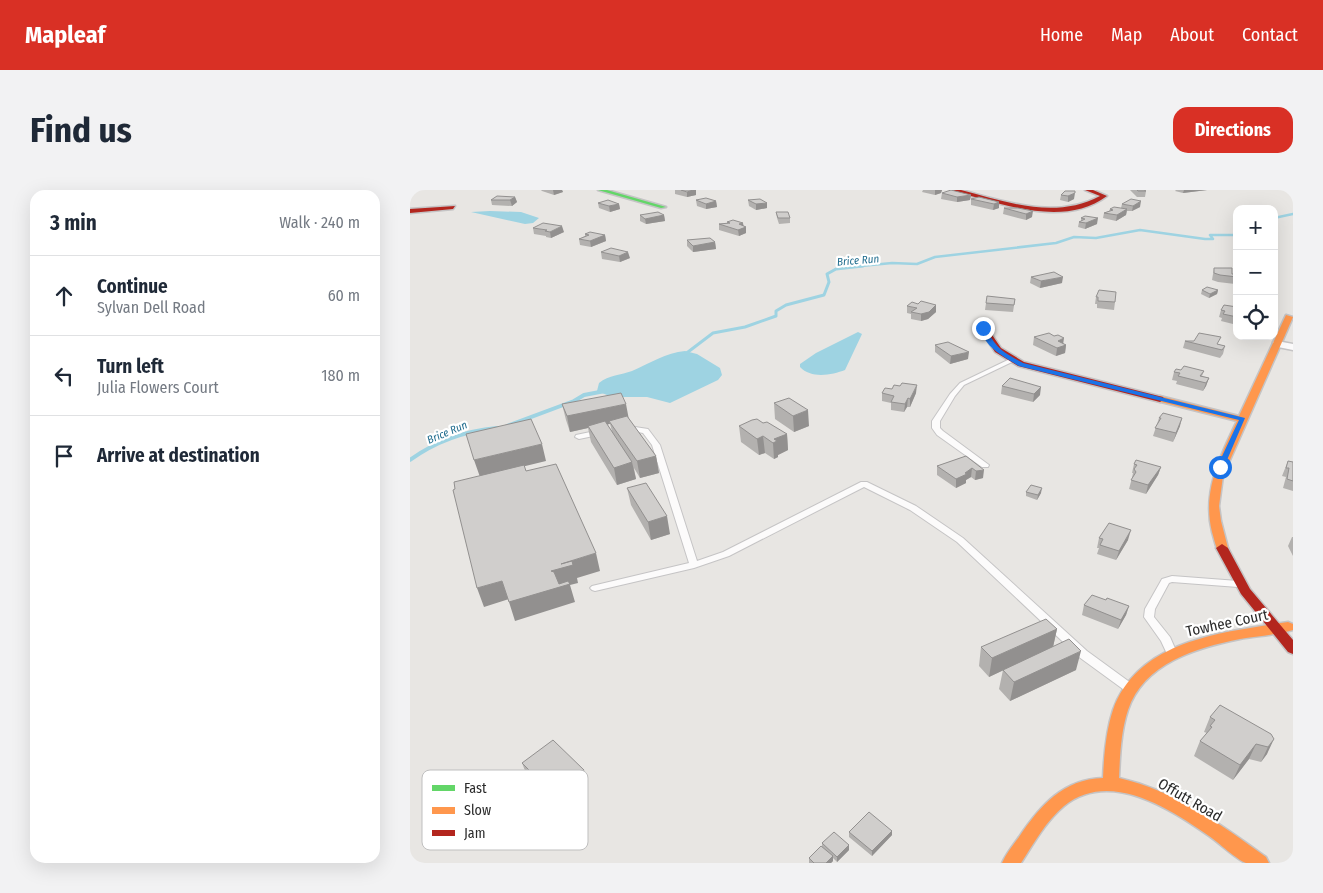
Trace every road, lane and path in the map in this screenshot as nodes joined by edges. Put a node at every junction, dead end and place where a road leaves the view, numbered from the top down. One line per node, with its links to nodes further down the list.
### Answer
1 (601, 190): 5 (street)
2 (955, 190): 3 (street)
3 (1088, 190)
4 (453, 207): 6 (street)
5 (663, 208)
6 (410, 211)
7 (1289, 317): 9 (street)
8 (983, 328): 11 (street)
9 (1277, 344): 10 (street); 12 (street)
10 (1293, 347)
11 (1012, 360): 12 (street); 14 (lane)
12 (1242, 419): 16 (street)
13 (579, 437): 15 (lane)
14 (985, 465)
15 (694, 565): 17 (lane); 22 (lane)
16 (1240, 584): 19 (street); 21 (lane)
17 (595, 588)
18 (1293, 626): 19 (street, Towhee Court)
19 (1275, 629): 20 (street); 21 (street, Towhee Court)
20 (1293, 649)
21 (1172, 653): 22 (street, Towhee Court)
22 (1131, 689): 23 (street, Towhee Court)
23 (1111, 784): 24 (street, Offutt Road); 25 (street, Offutt Road)
24 (1011, 863)
25 (1260, 863)

